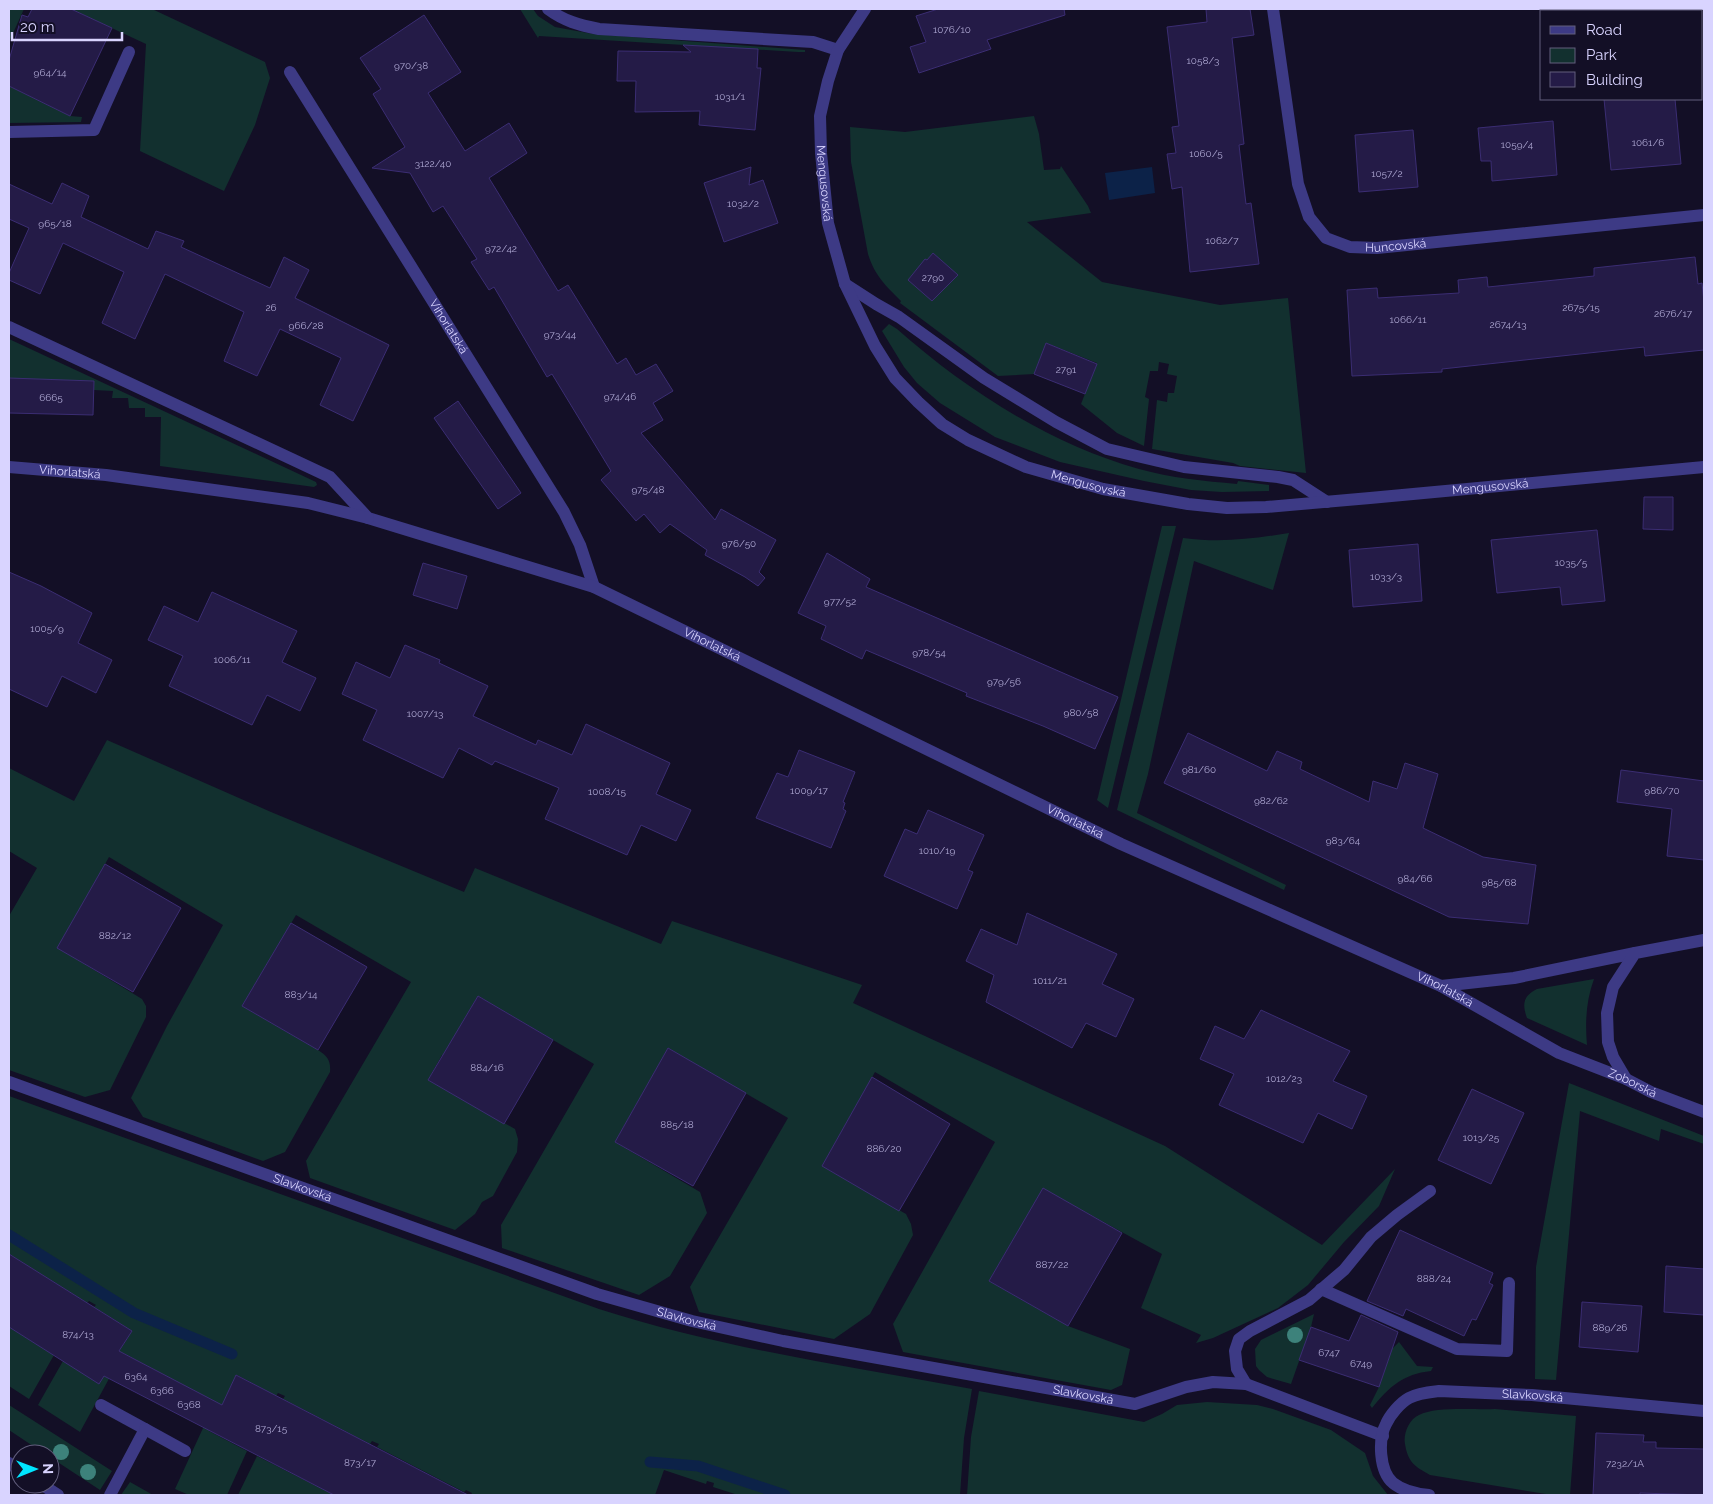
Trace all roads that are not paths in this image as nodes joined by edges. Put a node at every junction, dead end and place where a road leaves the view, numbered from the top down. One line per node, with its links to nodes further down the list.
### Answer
1 (548, 9): 4 (street)
2 (865, 9): 4 (street, Mengusovská)
3 (1273, 9): 8 (street, Huncovská)
4 (838, 50): 9 (street, Mengusovská)
5 (129, 52): 7 (street)
6 (290, 72): 15 (street, Vihorlatská)
7 (9, 132)
8 (1704, 215)
9 (845, 284): 13 (street); 13 (street, Mengusovská)
10 (9, 327): 14 (street)
11 (9, 466): 14 (street, Vihorlatská)
12 (1704, 467): 13 (street, Mengusovská)
13 (1327, 502)
14 (368, 518): 15 (street, Vihorlatská)
15 (594, 587): 18 (street, Vihorlatská)
16 (1704, 940): 17 (street)
17 (1635, 953): 18 (street); 20 (street)
18 (1441, 986): 19 (street, Vihorlatská)
19 (1559, 1054): 20 (street, Zoborská)
20 (1626, 1079): 22 (street, Zoborská)
21 (9, 1082): 26 (street, Slavkovská)
22 (1704, 1112)
23 (1430, 1191): 25 (street)
24 (1509, 1283): 25 (street)
25 (1321, 1289): 26 (street)
26 (1246, 1384): 30 (street, Slavkovská)
27 (101, 1406): 29 (street)
28 (1704, 1411): 30 (street, Slavkovská)
29 (144, 1429): 31 (street); 32 (street)
30 (1382, 1436): 33 (street, Slavkovská)
31 (185, 1451)
32 (110, 1495)
33 (1429, 1495)

